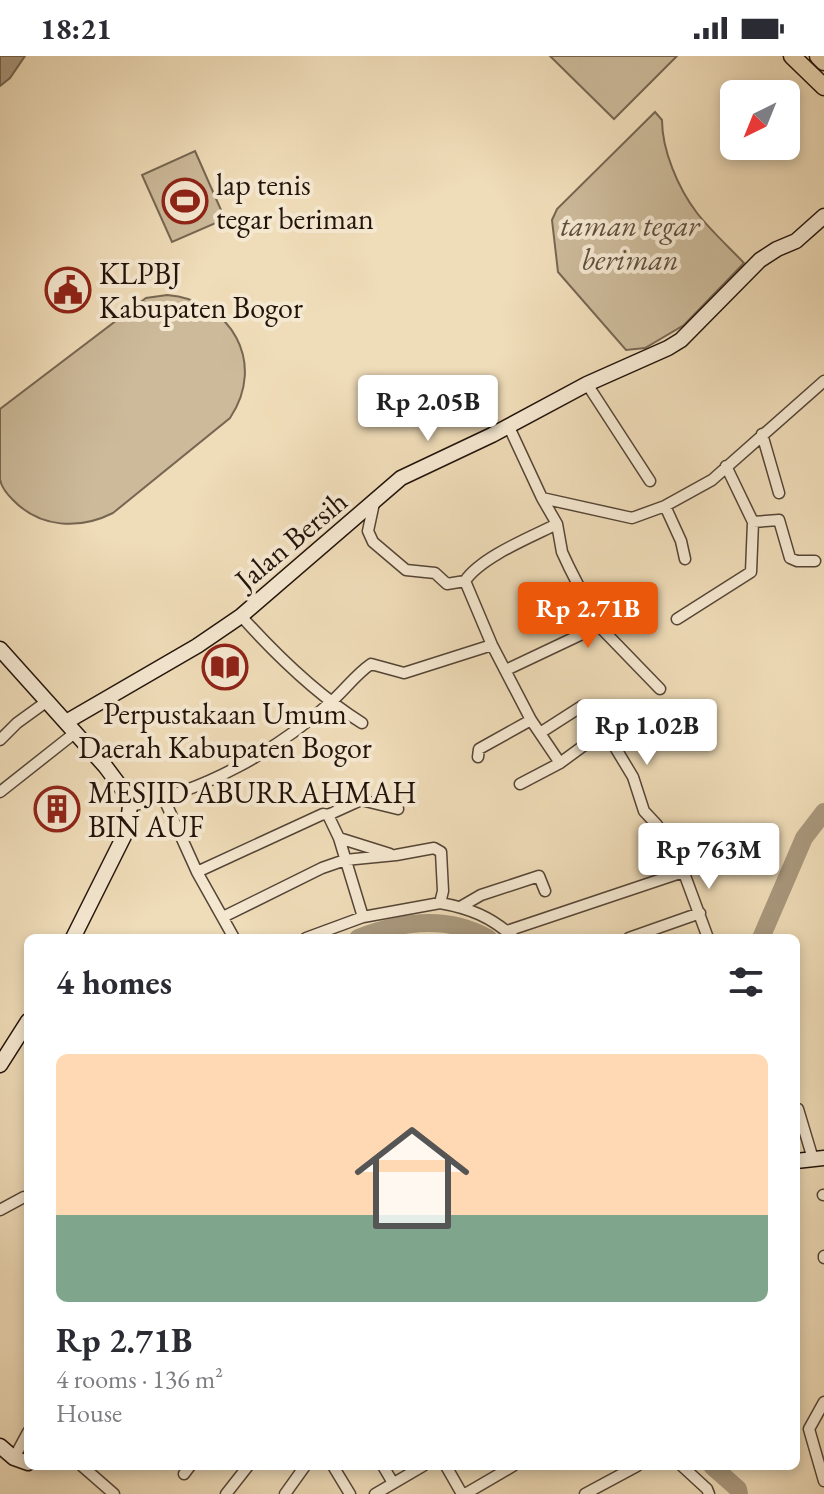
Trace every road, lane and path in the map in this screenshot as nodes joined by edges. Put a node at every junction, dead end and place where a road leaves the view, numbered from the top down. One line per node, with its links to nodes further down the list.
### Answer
1 (792, 56): 4 (main road)
2 (818, 56): 3 (main road)
3 (824, 62)
4 (824, 87)
5 (824, 216): 7 (street, Jalan Bersih)
6 (824, 381): 9 (street)
7 (587, 384): 8 (street, Jalan Bersih); 11 (street)
8 (509, 427): 12 (street); 14 (street, Jalan Bersih)
9 (762, 434): 10 (street); 13 (street)
10 (726, 466): 15 (street); 16 (street)
11 (650, 481)
12 (539, 493): 15 (street); 17 (street)
13 (779, 493)
14 (374, 503): 20 (street); 21 (street, Jalan Bersih)
15 (665, 506): 18 (street)
16 (753, 522): 19 (street); 22 (street)
17 (557, 524): 20 (street); 23 (street)
18 (685, 559)
19 (815, 561)
20 (465, 581): 24 (street)
21 (241, 616): 28 (street); 32 (street, Jalan Bersih)
22 (677, 619)
23 (599, 626): 26 (street); 27 (street)
24 (492, 645): 26 (street); 28 (street)
25 (0, 649): 29 (street)
26 (506, 670): 30 (street)
27 (660, 689)
28 (333, 701): 31 (street); 40 (street)
29 (46, 702): 32 (street); 35 (street)
30 (531, 720): 34 (street); 36 (street)
31 (362, 723)
32 (71, 727): 39 (street); 41 (street)
33 (605, 730): 34 (street); 37 (street); 44 (street)
34 (540, 733): 37 (street)
35 (0, 740)
36 (478, 757)
37 (560, 763): 38 (street)
38 (520, 784)
39 (0, 792)
40 (164, 799): 41 (street); 49 (street)
41 (130, 806): 57 (street)
42 (398, 809): 43 (street)
43 (328, 815): 45 (street); 49 (street)
44 (657, 825)
45 (339, 838): 47 (street); 48 (street)
46 (677, 854): 50 (street)
47 (396, 855): 48 (street); 52 (street)
48 (345, 860): 55 (street); 56 (street)
49 (197, 872): 55 (street)
50 (683, 872): 54 (street); 61 (street)
51 (545, 891): 53 (street)
52 (440, 903): 53 (street); 56 (street)
53 (462, 906): 60 (street)
54 (700, 913): 62 (street); 63 (street)
55 (223, 917): 58 (street)
56 (363, 917): 59 (street)
57 (75, 934)
58 (232, 934)
59 (317, 934)
60 (509, 934)
61 (514, 934)
62 (640, 934)
63 (707, 934)
64 (24, 1027): 65 (street)
65 (0, 1065)
66 (800, 1114): 67 (street)
67 (818, 1158)
68 (24, 1197): 69 (street)
69 (0, 1210)
70 (824, 1402): 83 (street)
71 (0, 1446): 72 (street)
72 (21, 1461)
73 (87, 1470): 86 (street)
74 (245, 1470): 87 (street)
75 (302, 1470): 88 (street)
76 (335, 1470): 89 (street)
77 (385, 1470): 84 (street)
78 (416, 1470): 84 (street)
79 (448, 1470): 91 (street)
80 (506, 1470): 91 (street)
81 (631, 1470): 85 (street)
82 (686, 1470): 93 (street)
83 (824, 1481)
84 (393, 1483): 90 (street)
85 (597, 1491): 92 (street)
86 (114, 1494)
87 (226, 1494)
88 (285, 1494)
89 (350, 1494)
90 (375, 1494)
91 (463, 1494)
92 (585, 1494)
93 (709, 1494)

